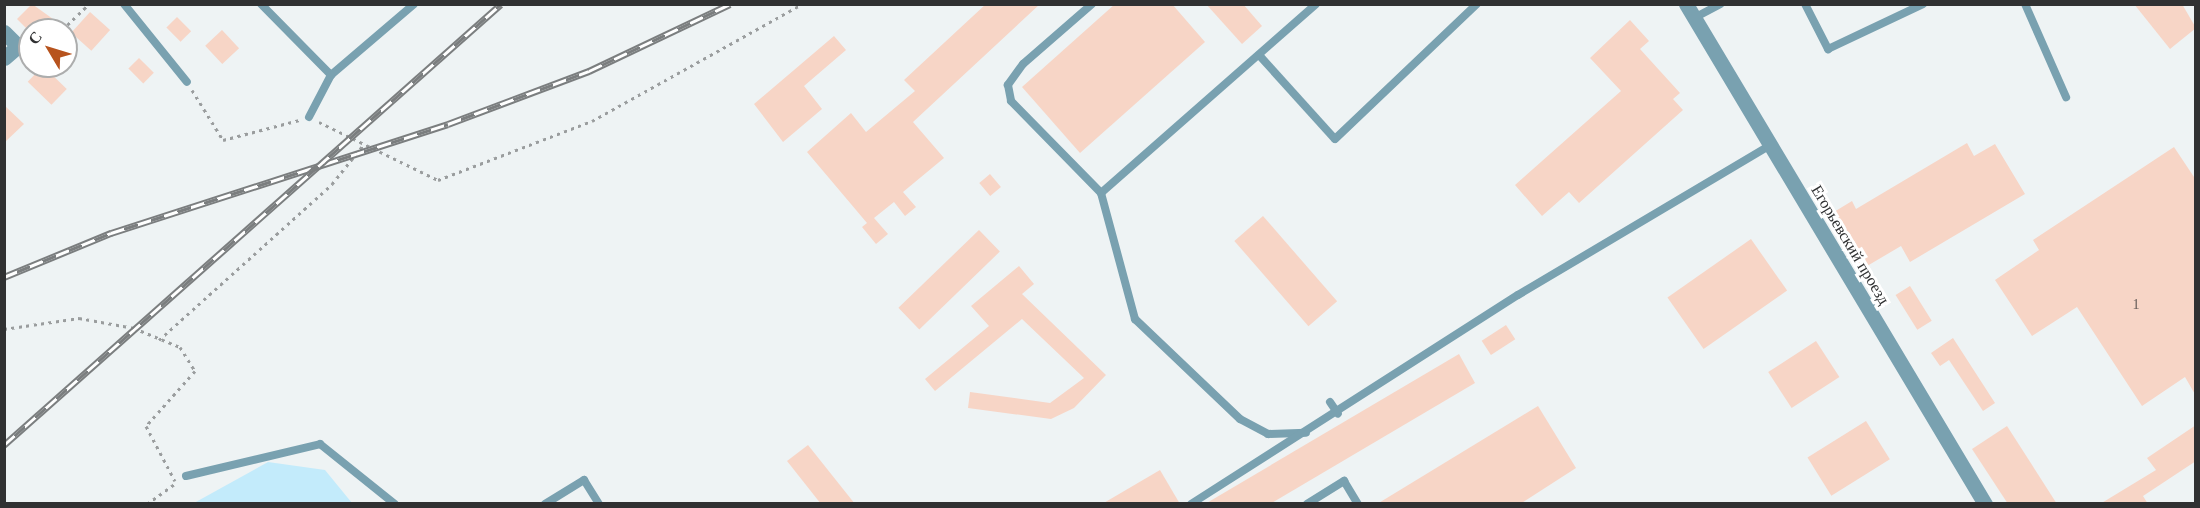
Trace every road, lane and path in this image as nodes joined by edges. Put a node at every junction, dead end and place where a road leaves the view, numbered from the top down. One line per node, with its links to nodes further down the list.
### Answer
1 (89, 4): 14 (path)
2 (124, 4): 20 (lane)
3 (261, 4): 19 (lane)
4 (414, 4): 19 (lane)
5 (802, 4): 23 (path)
6 (1092, 4): 25 (lane)
7 (1316, 4): 17 (lane)
8 (1478, 4): 17 (lane)
9 (1686, 4): 15 (street, Егорьевский проезд)
10 (1720, 4): 15 (lane)
11 (1804, 4): 12 (lane)
12 (1923, 4)
13 (2025, 4): 21 (lane)
14 (74, 18)
15 (1694, 18): 24 (street, Егорьевский проезд)
16 (4, 32): 18 (street)
17 (1259, 55): 25 (lane)
18 (4, 57)
19 (331, 75): 22 (lane)
20 (187, 82): 22 (path)
21 (2066, 97)
22 (309, 117): 23 (path)
23 (364, 144): 27 (path)
24 (1769, 146): 29 (lane); 40 (street, Егорьевский проезд)
25 (1101, 193): 30 (lane)
26 (4, 329): 27 (path)
27 (159, 340): 32 (path)
28 (1330, 402): 29 (lane)
29 (1338, 414): 30 (lane)
30 (1309, 433): 37 (lane)
31 (186, 476): 32 (path); 34 (lane)
32 (176, 483): 33 (path)
33 (147, 504)
34 (395, 504)
35 (545, 504): 36 (lane)
36 (599, 504)
37 (1191, 504)
38 (1307, 504): 39 (lane)
39 (1358, 504)
40 (1985, 504)

